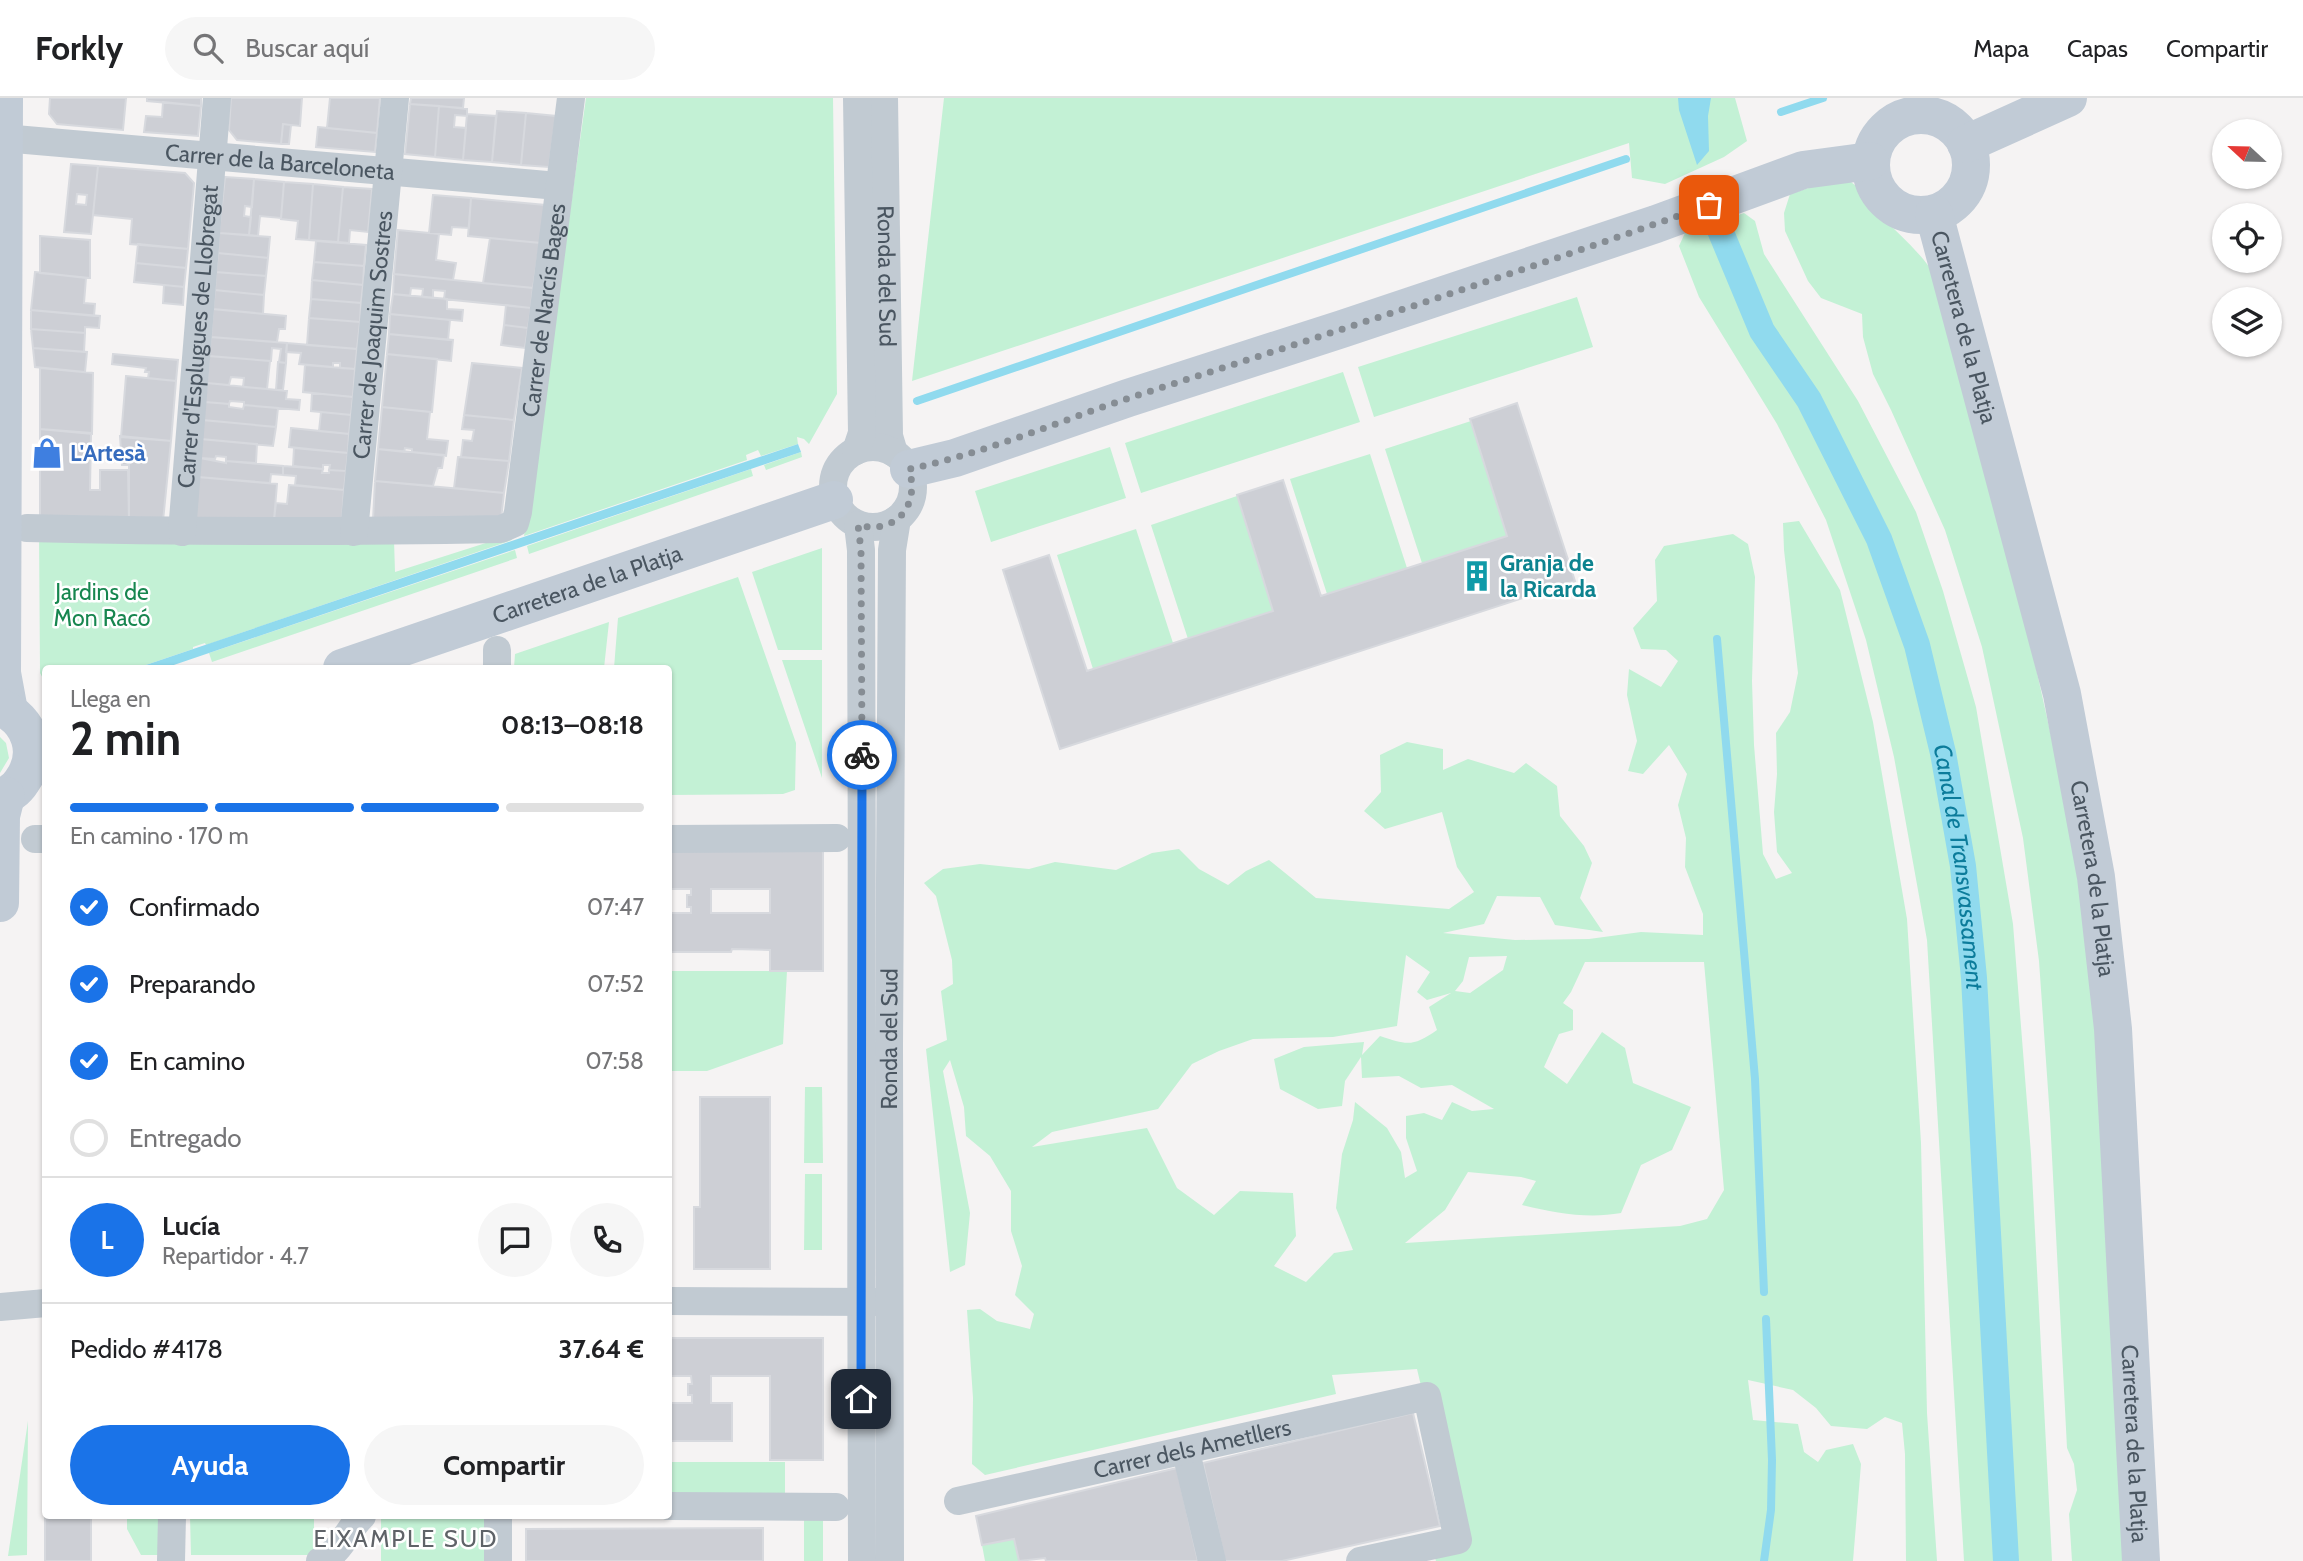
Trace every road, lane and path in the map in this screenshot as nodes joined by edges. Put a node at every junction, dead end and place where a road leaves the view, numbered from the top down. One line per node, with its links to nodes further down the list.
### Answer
1 (4, 98): 8 (street)
2 (217, 98): 10 (street, Carrer d'Esplugues de Llobregat)
3 (395, 98): 12 (street, Carrer de Joaquim Sostres)
4 (571, 98): 13 (street, Carrer de Narcís Bages)
5 (857, 98): 15 (street, Ronda del Sud)
6 (884, 98): 16 (street, Ronda del Sud)
7 (2068, 98): 9 (street)
8 (3, 138): 10 (street, Carrer de la Barceloneta); 23 (street)
9 (1966, 144): 11 (street); 14 (street)
10 (212, 157): 12 (street, Carrer de la Barceloneta); 20 (street, Carrer d'Esplugues de Llobregat)
11 (1870, 161): 14 (street); 16 (street)
12 (388, 172): 13 (street, Carrer de la Barceloneta); 21 (street, Carrer de Joaquim Sostres)
13 (558, 186): 21 (street, Carrer de Narcís Bages)
14 (1934, 214): 47 (street, Carretera de la Platja)
15 (856, 451): 16 (street); 17 (street)
16 (902, 461): 18 (street)
17 (846, 513): 18 (street); 22 (street, Carretera de la Platja); 29 (street, Ronda del Sud)
18 (897, 519): 29 (street, Ronda del Sud)
19 (27, 528): 20 (street)
20 (181, 532): 21 (street)
21 (354, 532)
22 (352, 665)
23 (21, 721): 24 (street)
24 (18, 788): 27 (street)
25 (836, 838): 26 (street)
26 (672, 839)
27 (0, 903)
28 (672, 1301): 29 (street)
29 (875, 1302): 43 (street, Ronda del Sud); 44 (street, Ronda del Sud)
30 (42, 1303): 31 (street)
31 (0, 1307)
32 (1186, 1452): 33 (street, Carrer dels Ametllers); 39 (street, Carrer dels Ametllers); 45 (street)
33 (958, 1501)
34 (672, 1506): 35 (street)
35 (836, 1507)
36 (172, 1519): 40 (street)
37 (359, 1519): 41 (street)
38 (498, 1519): 42 (street)
39 (1417, 1555): 46 (street)
40 (171, 1561)
41 (320, 1561)
42 (498, 1561)
43 (862, 1561)
44 (890, 1561)
45 (1212, 1561)
46 (1360, 1561)
47 (2141, 1561)

